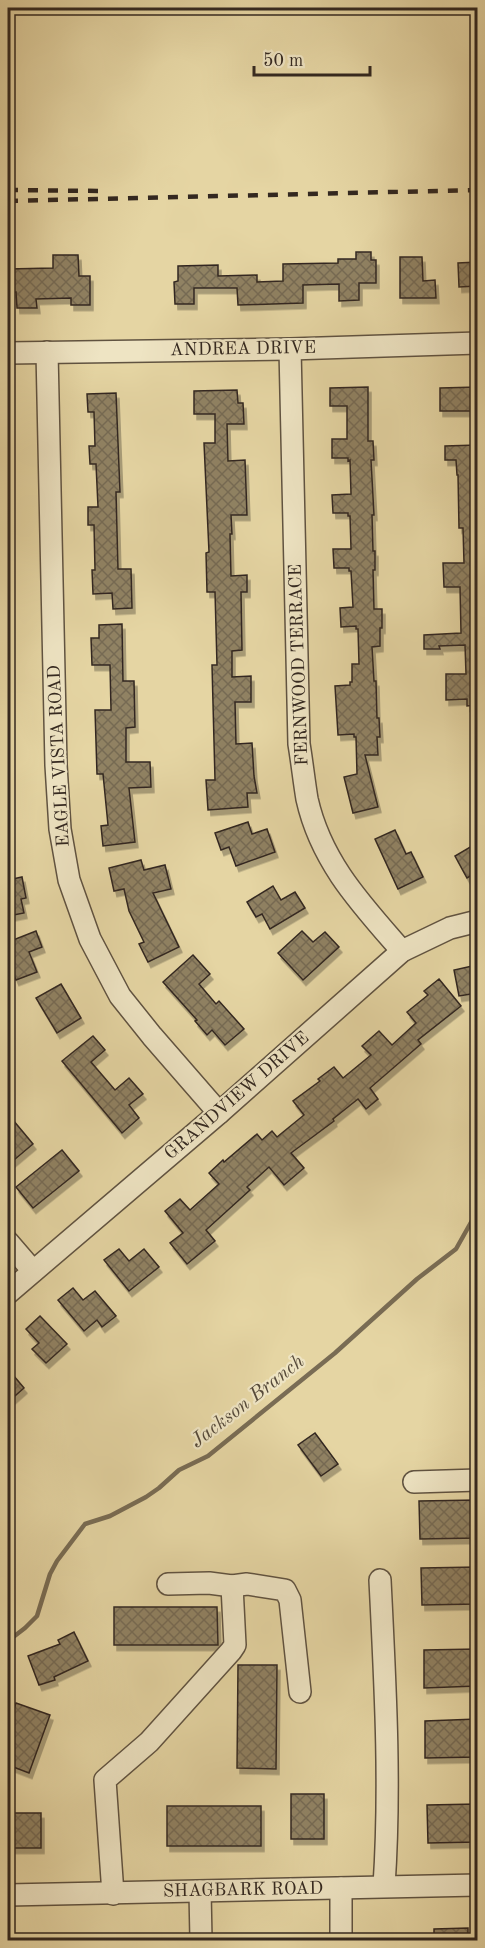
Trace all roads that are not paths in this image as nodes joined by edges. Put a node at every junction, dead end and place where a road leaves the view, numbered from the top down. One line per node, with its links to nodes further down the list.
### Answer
1 (477, 343): 2 (street, ANDREA DRIVE)
2 (290, 349): 3 (street, ANDREA DRIVE); 6 (street, FERNWOOD TERRACE)
3 (46, 352): 4 (street, ANDREA DRIVE); 7 (street, EAGLE VISTA ROAD)
4 (8, 353)
5 (477, 921): 6 (street, GRANDVIEW DRIVE)
6 (402, 951): 7 (street, GRANDVIEW DRIVE)
7 (219, 1113): 9 (street, GRANDVIEW DRIVE)
8 (8, 1242): 9 (street)
9 (33, 1271): 10 (street, GRANDVIEW DRIVE)
10 (8, 1293)
11 (477, 1480): 12 (street)
12 (414, 1482)
13 (380, 1580): 18 (street)
14 (168, 1584): 15 (street)
15 (232, 1586): 16 (street); 21 (street)
16 (300, 1692)
17 (477, 1885): 18 (street, SHAGBARK ROAD)
18 (384, 1886): 19 (street, SHAGBARK ROAD)
19 (341, 1888): 20 (street, SHAGBARK ROAD); 24 (street)
20 (200, 1891): 21 (street, SHAGBARK ROAD); 23 (street)
21 (112, 1894): 22 (street, SHAGBARK ROAD)
22 (8, 1895)
23 (201, 1941)
24 (341, 1941)

